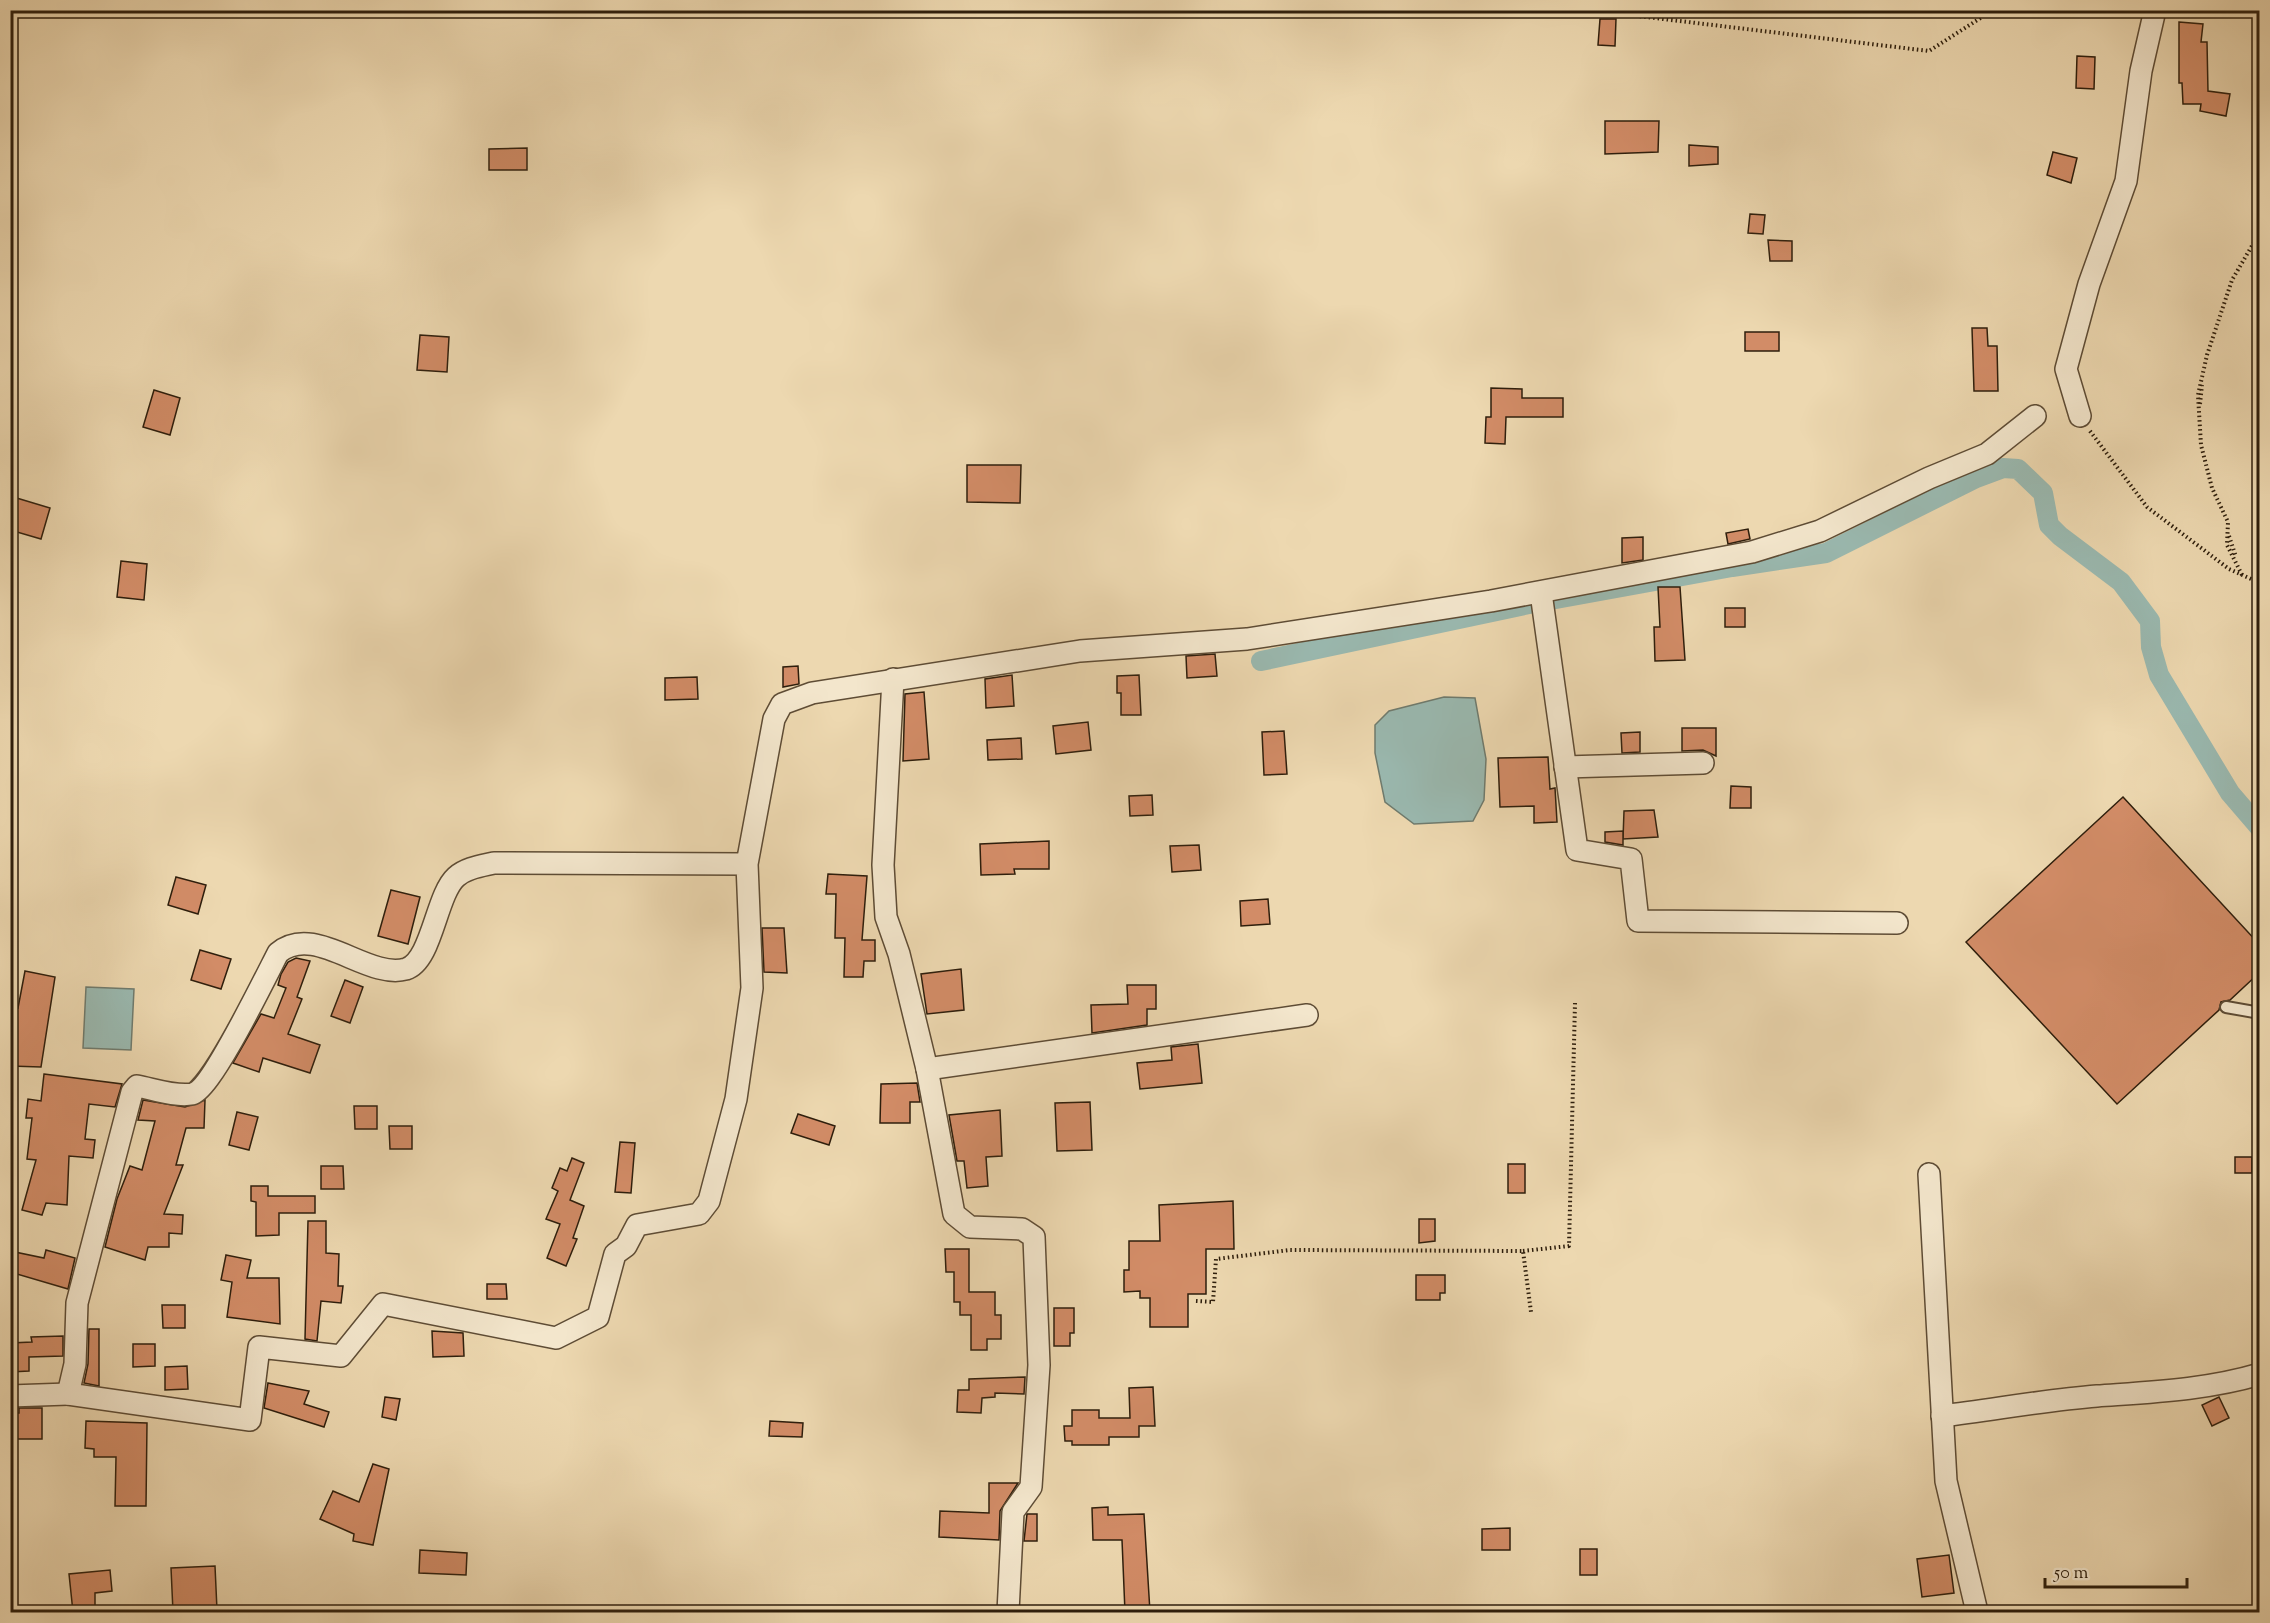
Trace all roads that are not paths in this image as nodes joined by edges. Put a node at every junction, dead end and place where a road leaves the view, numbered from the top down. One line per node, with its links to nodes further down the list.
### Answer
1 (2155, 10): 3 (street)
2 (2035, 416): 5 (street)
3 (2080, 416)
4 (1541, 593): 7 (street)
5 (893, 679): 8 (street); 13 (street)
6 (1703, 763): 7 (street)
7 (1564, 767): 9 (street)
8 (747, 864): 16 (street); 16 (street)
9 (1897, 923)
10 (2226, 1007): 11 (lane)
11 (2259, 1013)
12 (1307, 1015): 13 (street)
13 (927, 1069): 19 (street)
14 (1929, 1174): 18 (street)
15 (2259, 1374): 18 (street)
16 (68, 1394): 17 (street)
17 (10, 1395)
18 (1942, 1416): 20 (street)
19 (1008, 1612)
20 (1977, 1612)

